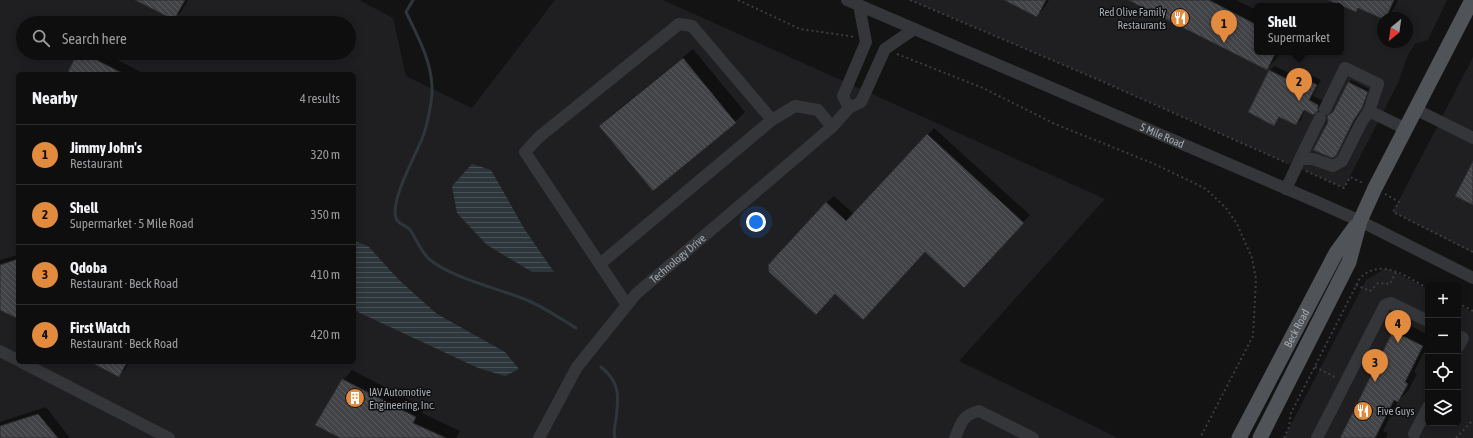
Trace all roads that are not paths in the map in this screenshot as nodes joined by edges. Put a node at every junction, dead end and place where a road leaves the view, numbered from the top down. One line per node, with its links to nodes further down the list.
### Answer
1 (847, 0): 3 (street, 5 Mile Road)
2 (1472, 0): 6 (main road, Beck Road)
3 (859, 5): 4 (street, 5 Mile Road); 5 (street)
4 (914, 29): 5 (street, Technology Drive); 13 (street, 5 Mile Road)
5 (849, 108): 9 (street, Technology Drive)
6 (1415, 109): 10 (main road, Beck Road); 11 (street)
7 (1369, 111): 10 (street); 12 (street); 12 (street)
8 (772, 120): 9 (street); 15 (street); 15 (street)
9 (832, 127): 17 (street, Technology Drive)
10 (1406, 129): 14 (main road, Beck Road)
11 (1473, 138)
12 (1298, 163): 13 (street)
13 (1286, 189): 14 (street, 5 Mile Road)
14 (1360, 221): 16 (street, 5 Mile Road); 28 (main road, Beck Road); 29 (main road, Beck Road)
15 (600, 264): 17 (street)
16 (1473, 278)
17 (627, 305): 25 (street, Technology Drive)
18 (1425, 320): 30 (street)
19 (0, 351): 20 (street)
20 (16, 359)
21 (25, 364): 24 (street)
22 (1425, 414): 23 (street)
23 (1415, 437)
24 (169, 438)
25 (539, 438)
26 (955, 438): 27 (street)
27 (1034, 438)
28 (1239, 438)
29 (1260, 438)
30 (1318, 438)

